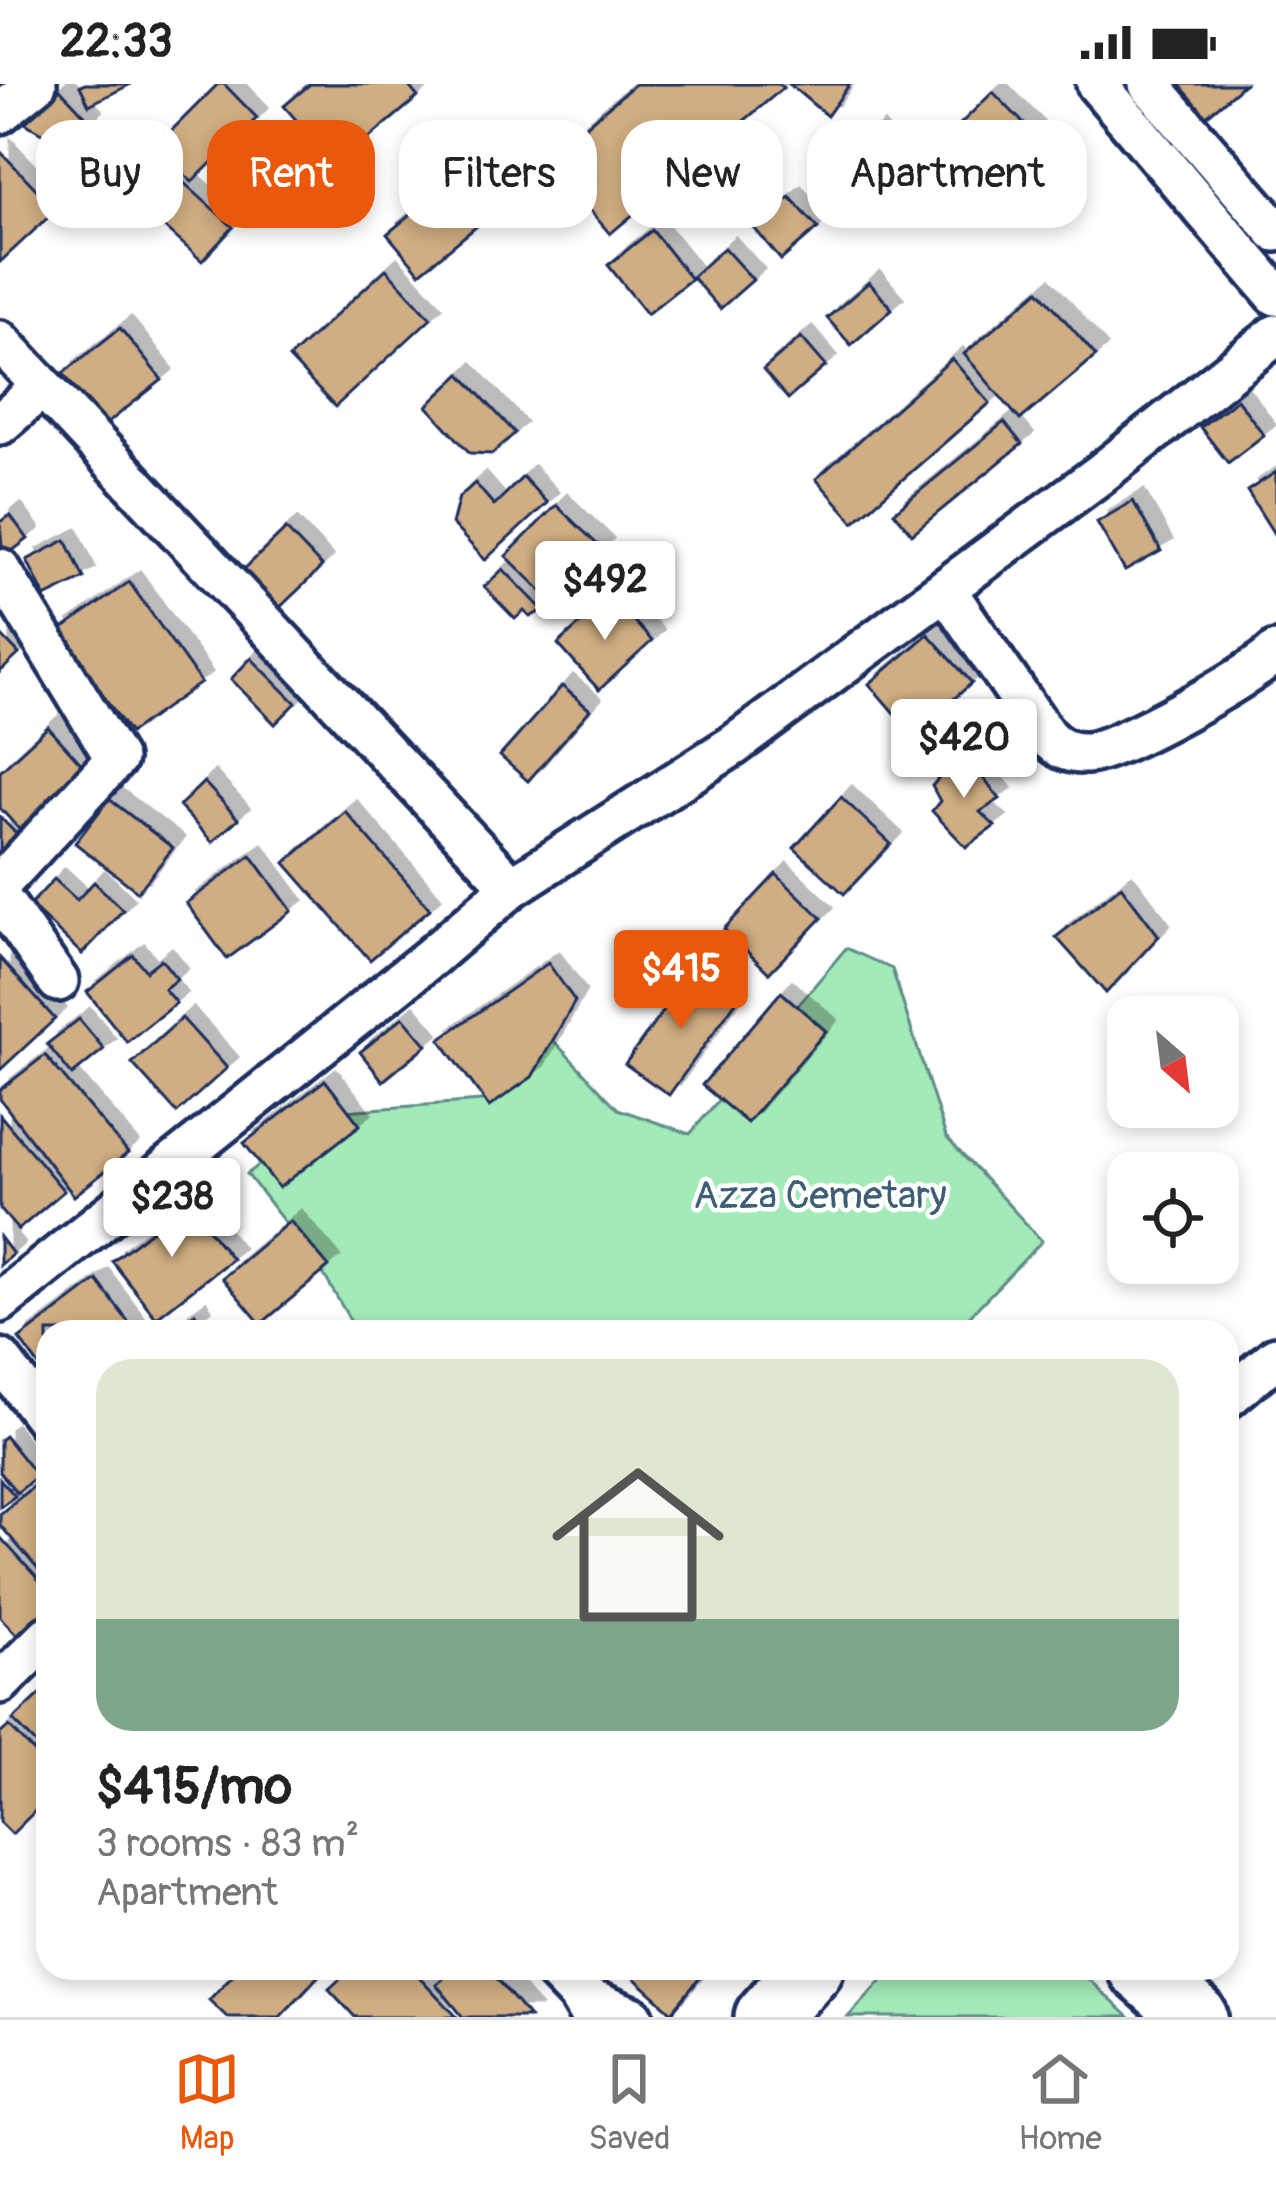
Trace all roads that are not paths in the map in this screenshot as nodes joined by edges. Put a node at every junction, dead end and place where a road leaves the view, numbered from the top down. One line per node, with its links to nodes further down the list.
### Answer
1 (36, 84): 4 (street)
2 (1097, 84): 6 (street)
3 (1149, 84): 5 (street)
4 (0, 113)
5 (1276, 232)
6 (1276, 295)
7 (1276, 335): 12 (street)
8 (0, 341): 9 (street)
9 (42, 387): 10 (street); 15 (street)
10 (0, 424)
11 (0, 569): 14 (street)
12 (945, 589): 13 (street); 15 (street)
13 (1276, 652)
14 (0, 884)
15 (512, 887): 18 (street)
16 (0, 898): 17 (street)
17 (58, 982)
18 (0, 1302)
19 (1276, 1357): 21 (street)
20 (0, 1359): 22 (street)
21 (1239, 1388)
22 (36, 1406)
23 (36, 1648): 24 (street)
24 (0, 1683)
25 (800, 1980): 29 (main road)
26 (1153, 1980): 30 (main road)
27 (574, 1993): 28 (street)
28 (633, 2017)
29 (767, 2017)
30 (1195, 2017)

